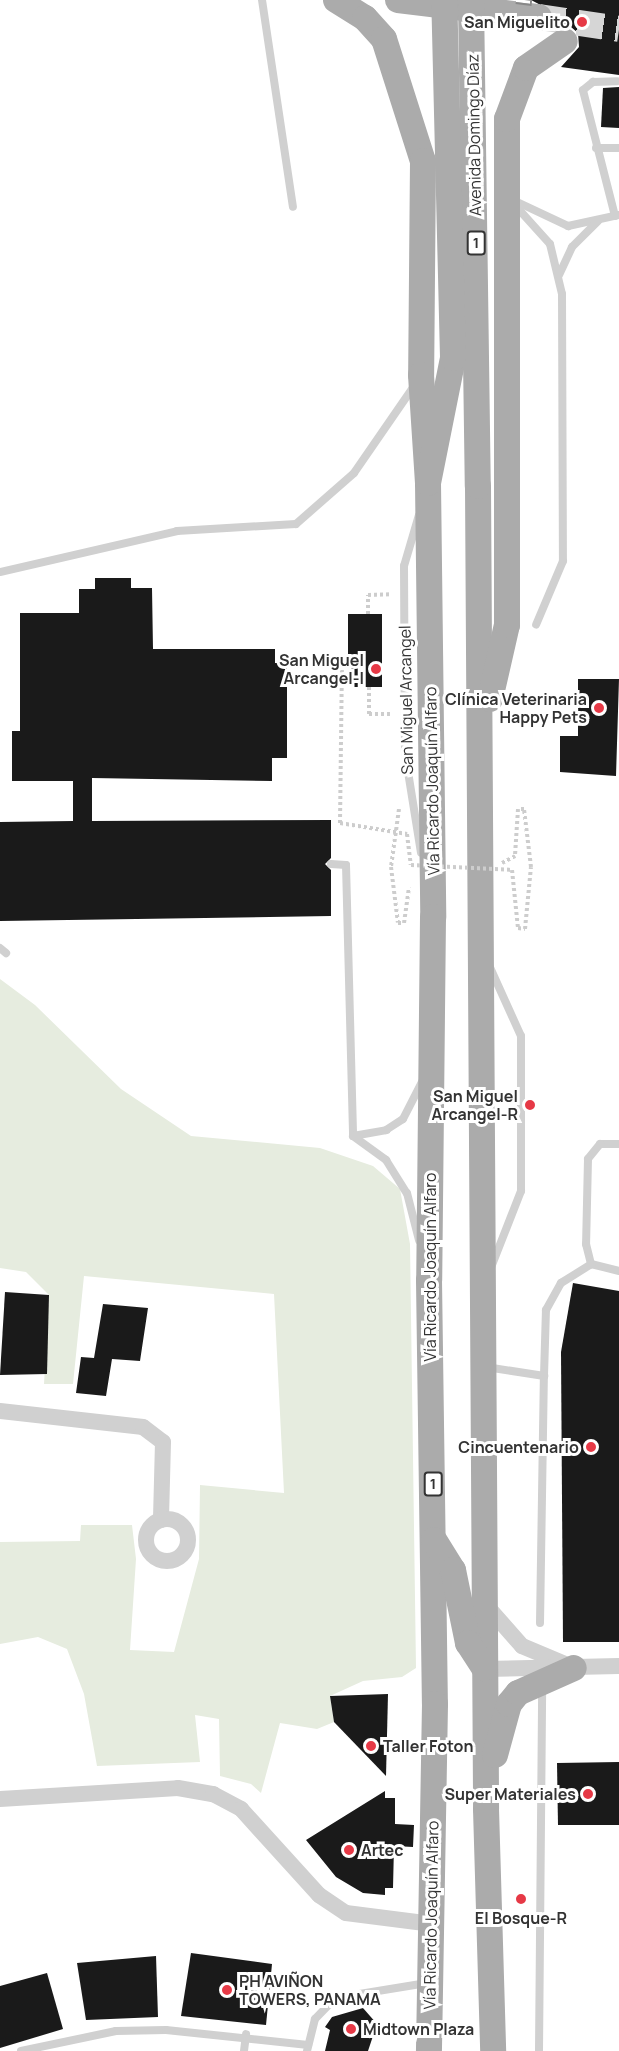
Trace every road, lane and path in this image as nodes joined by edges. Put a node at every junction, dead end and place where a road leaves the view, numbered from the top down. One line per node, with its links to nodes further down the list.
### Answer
1 (262, 0): 14 (lane)
2 (336, 0): 12 (main road)
3 (398, 0): 6 (main road)
4 (444, 0): 19 (main road, Avenida Domingo Díaz, bridge)
5 (471, 0): 27 (main road, Avenida Domingo Díaz / 1, bridge)
6 (538, 17)
7 (564, 41): 9 (main road)
8 (617, 81): 10 (lane)
9 (506, 138): 12 (main road); 13 (main road)
10 (596, 148): 11 (lane); 15 (lane)
11 (619, 148)
12 (423, 161): 18 (main road)
13 (507, 196): 16 (lane); 17 (lane); 27 (main road)
14 (293, 207)
15 (617, 215): 16 (lane)
16 (598, 221): 17 (lane)
17 (558, 275): 23 (lane)
18 (421, 375): 19 (main road); 20 (lane)
19 (428, 483): 21 (lane, San Miguel Arcangel); 32 (main road, Vía Ricardo Joaquín Alfaro / 1)
20 (0, 572)
21 (404, 594): 22 (path); 26 (lane, San Miguel Arcangel)
22 (368, 614)
23 (536, 625)
24 (342, 658): 31 (path, bridge)
25 (369, 687): 26 (path)
26 (405, 714): 32 (lane, San Miguel Arcangel)
27 (481, 728): 33 (main road, 1)
28 (399, 809): 31 (path)
29 (515, 856): 31 (path, bridge)
30 (331, 864): 35 (lane)
31 (411, 865)
32 (433, 917): 34 (main road, Vía Ricardo Joaquín Alfaro / 1)
33 (484, 955): 40 (main road, 1); 40 (lane)
34 (430, 1067): 35 (lane); 39 (main road, Vía Ricardo Joaquín Alfaro / 1)
35 (353, 1136): 39 (lane)
36 (619, 1144): 37 (lane)
37 (591, 1264): 38 (lane); 42 (lane)
38 (619, 1271)
39 (429, 1280): 45 (main road, Vía Ricardo Joaquín Alfaro / 1)
40 (484, 1284): 41 (main road, 1)
41 (483, 1367): 42 (lane); 46 (main road, 1)
42 (544, 1377): 47 (lane)
43 (0, 1411): 44 (street)
44 (162, 1520)
45 (434, 1539): 50 (main road); 54 (main road, Vía Ricardo Joaquín Alfaro / 1)
46 (484, 1604): 49 (street); 50 (main road, 1)
47 (540, 1623)
48 (619, 1666): 49 (street)
49 (574, 1668): 50 (street); 51 (main road)
50 (485, 1669): 53 (main road, 1)
51 (542, 1680): 53 (main road); 62 (lane)
52 (0, 1799): 54 (street)
53 (486, 1809): 61 (main road, 1)
54 (432, 1924): 55 (main road, Vía Ricardo Joaquín Alfaro / 1)
55 (430, 1982): 57 (lane); 58 (main road, Vía Ricardo Joaquín Alfaro / 1)
56 (246, 2034): 57 (lane); 59 (lane); 60 (lane)
57 (308, 2048)
58 (427, 2050)
59 (21, 2051)
60 (244, 2051)
61 (493, 2051)
62 (539, 2051)

